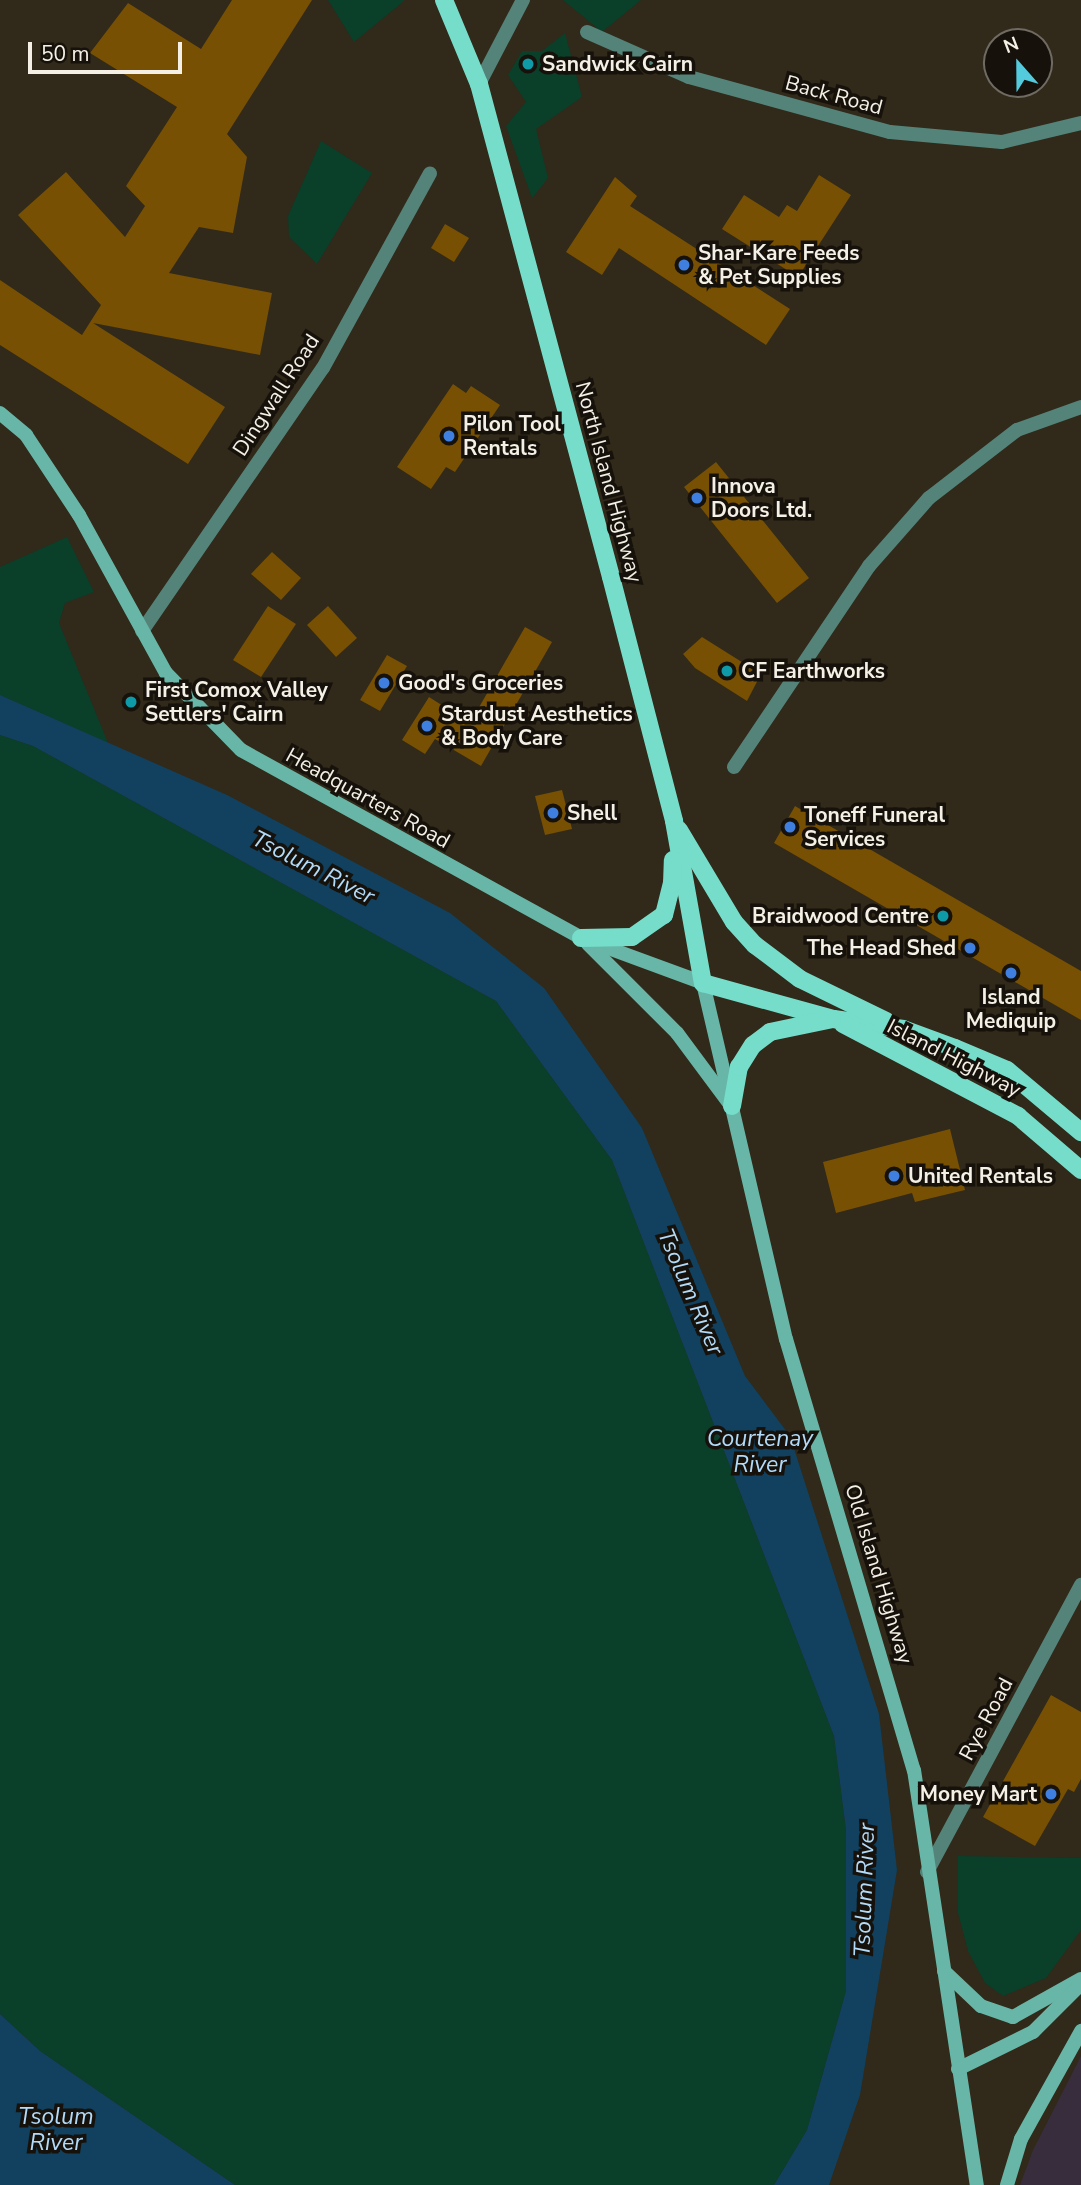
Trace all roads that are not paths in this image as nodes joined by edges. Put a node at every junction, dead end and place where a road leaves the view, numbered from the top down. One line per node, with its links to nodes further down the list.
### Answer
1 (444, 0): 4 (main road, North Island Highway)
2 (523, 0): 4 (street)
3 (587, 32): 5 (street, Back Road)
4 (479, 84): 11 (main road, North Island Highway)
5 (1081, 122)
6 (430, 173): 9 (street, Dingwall Road)
7 (1081, 407): 10 (street)
8 (0, 413): 9 (main road, Headquarters Road)
9 (142, 631): 12 (main road, Headquarters Road)
10 (734, 768)
11 (674, 821): 12 (main road); 13 (main road, North Island Highway); 15 (main road)
12 (581, 938): 13 (main road, Headquarters Road); 16 (main road)
13 (703, 983): 14 (main road, Island Highway); 16 (main road, Old Island Highway)
14 (834, 1019): 15 (main road, Island Highway); 16 (main road); 18 (main road, Island Highway)
15 (903, 1029): 17 (main road, Island Highway)
16 (732, 1106): 20 (main road, Old Island Highway)
17 (1081, 1132)
18 (1081, 1170)
19 (1081, 1585): 20 (street, Rye Road)
20 (927, 1872): 21 (main road, Old Island Highway)
21 (943, 1970): 22 (main road); 24 (main road, Old Island Highway)
22 (1081, 1982): 24 (main road)
23 (1081, 2031): 26 (main road)
24 (958, 2069): 25 (main road, Old Island Highway)
25 (977, 2185)
26 (1007, 2185)

